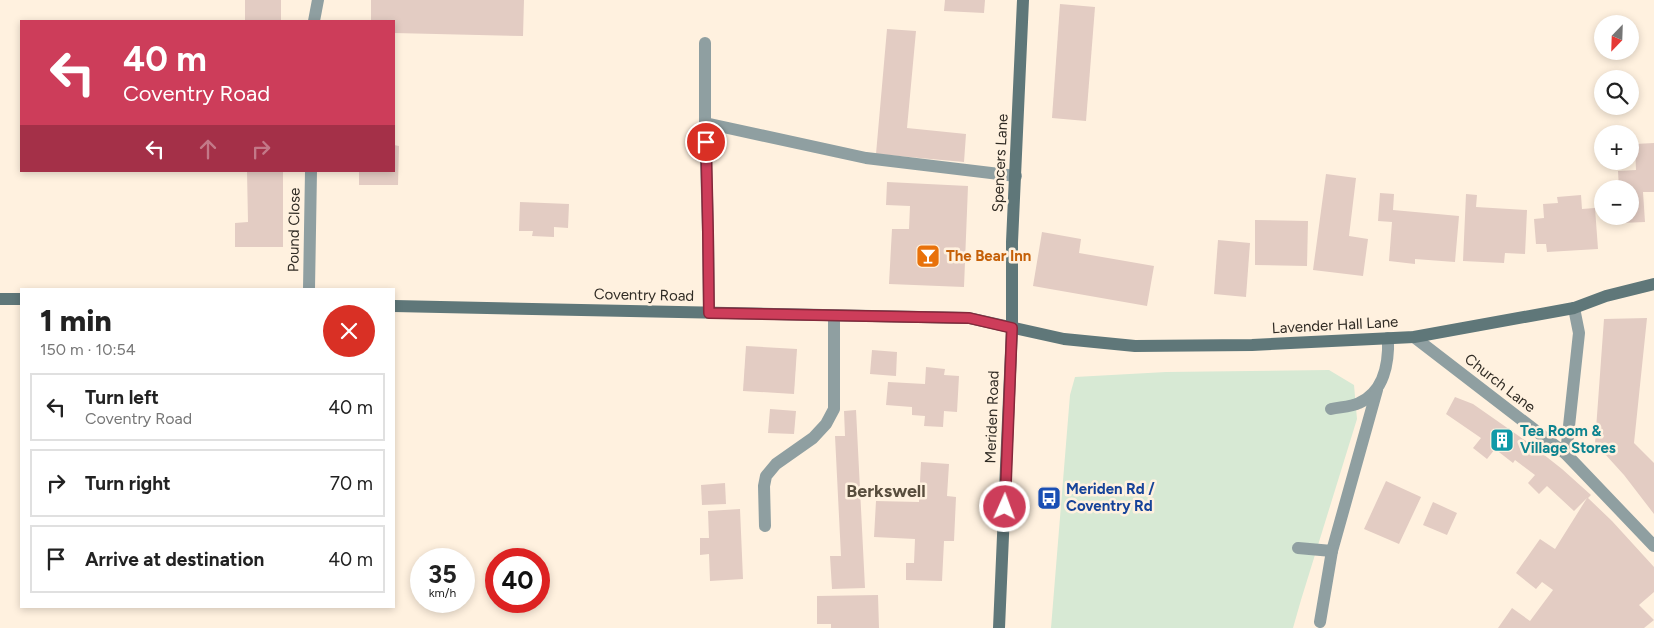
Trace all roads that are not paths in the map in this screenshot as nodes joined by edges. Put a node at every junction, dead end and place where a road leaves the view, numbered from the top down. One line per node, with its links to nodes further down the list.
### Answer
1 (318, 0): 3 (street)
2 (1023, 0): 7 (street, Spencers Lane)
3 (314, 20)
4 (705, 43): 5 (street)
5 (705, 124): 7 (street); 14 (street)
6 (311, 172): 9 (street, Pound Close)
7 (1016, 176): 16 (street, Spencers Lane)
8 (1654, 284): 13 (street, Lavender Hall Lane)
9 (309, 288)
10 (0, 299): 11 (street)
11 (20, 299)
12 (395, 306): 14 (street, Coventry Road)
13 (1574, 308): 17 (street, Lavender Hall Lane); 21 (street)
14 (709, 313): 15 (street, Coventry Road)
15 (834, 316): 16 (street, Coventry Road); 22 (street)
16 (1012, 328): 18 (street, Lavender Hall Lane); 27 (street, Meriden Road)
17 (1414, 337): 18 (street, Lavender Hall Lane); 21 (street, Church Lane)
18 (1388, 338): 19 (street)
19 (1377, 390): 20 (street); 25 (street)
20 (1331, 409)
21 (1566, 454): 23 (street, Church Lane)
22 (765, 526)
23 (1654, 546)
24 (1298, 548): 25 (street)
25 (1332, 551): 26 (street)
26 (1320, 622)
27 (999, 628)

